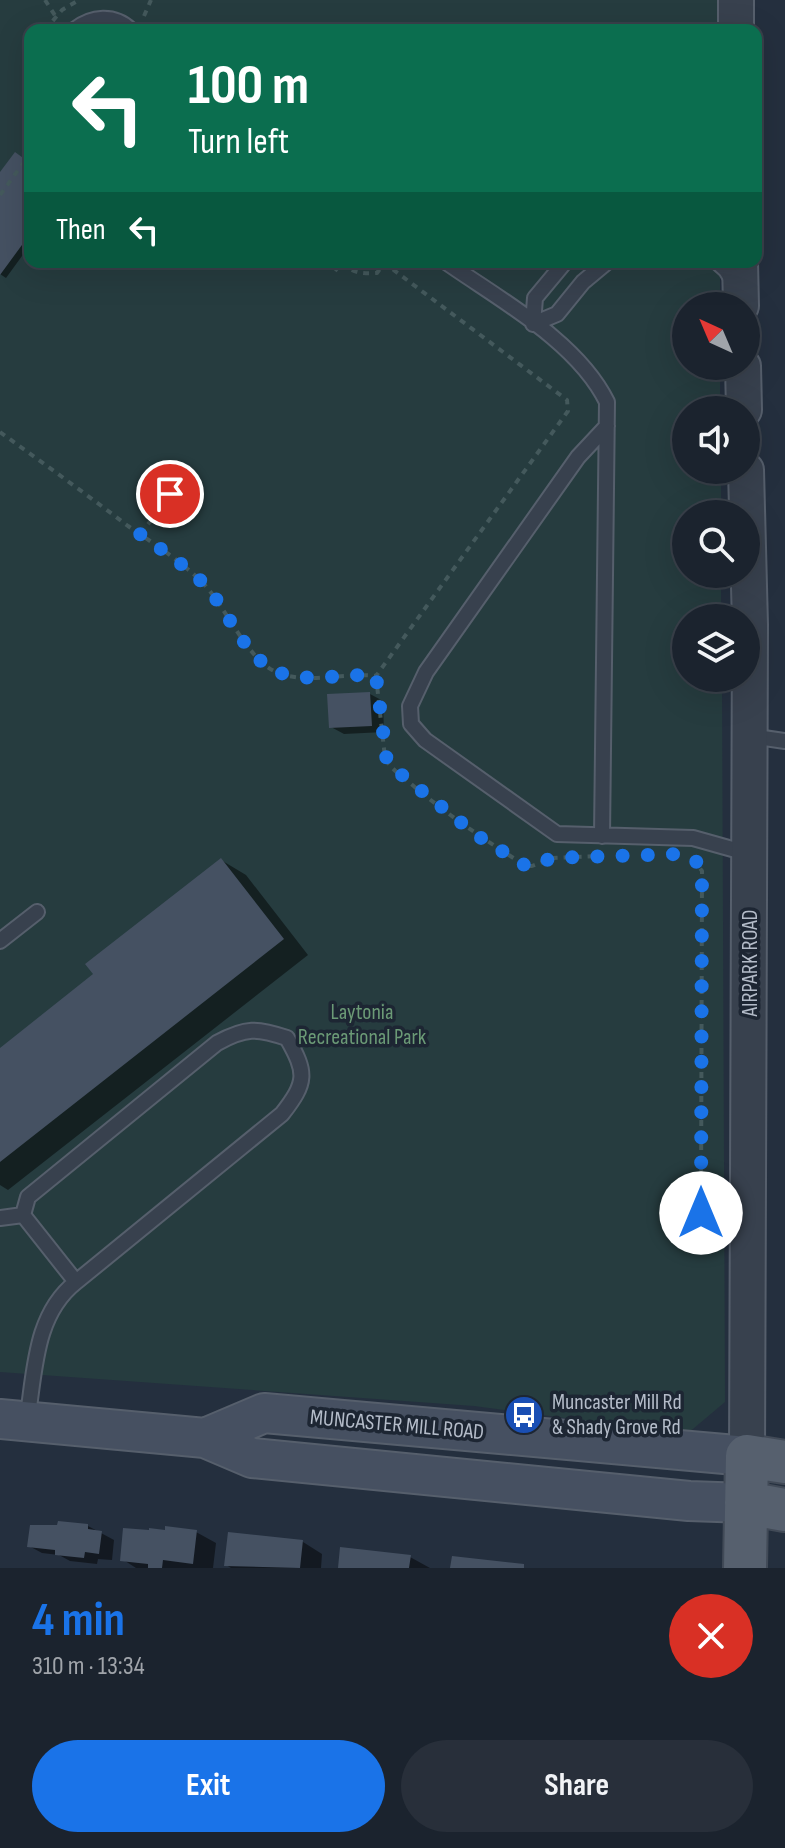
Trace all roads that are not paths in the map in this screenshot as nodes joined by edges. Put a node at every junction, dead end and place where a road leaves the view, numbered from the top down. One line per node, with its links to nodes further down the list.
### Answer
1 (736, 0): 4 (street)
2 (80, 24): 3 (lane)
3 (121, 24)
4 (736, 24)
5 (454, 268): 10 (lane)
6 (560, 268): 10 (lane)
7 (600, 268): 10 (lane)
8 (724, 268): 9 (lane)
9 (741, 287)
10 (533, 324): 11 (lane)
11 (607, 426): 15 (lane); 15 (lane)
12 (746, 484): 13 (street, AIRPARK ROAD)
13 (750, 736): 14 (lane); 16 (street, AIRPARK ROAD)
14 (785, 741)
15 (602, 836): 16 (lane)
16 (750, 854): 24 (street, AIRPARK ROAD)
17 (37, 912): 18 (lane)
18 (0, 941)
19 (23, 1215): 20 (lane); 21 (lane); 21 (lane)
20 (0, 1218)
21 (76, 1282): 22 (lane)
22 (13, 1420): 23 (main road, MUNCASTER MILL ROAD)
23 (205, 1438): 24 (main road, MUNCASTER MILL ROAD); 25 (main road, MUNCASTER MILL ROAD)
24 (766, 1459): 25 (main road)
25 (766, 1507): 26 (main road)
26 (745, 1568)

